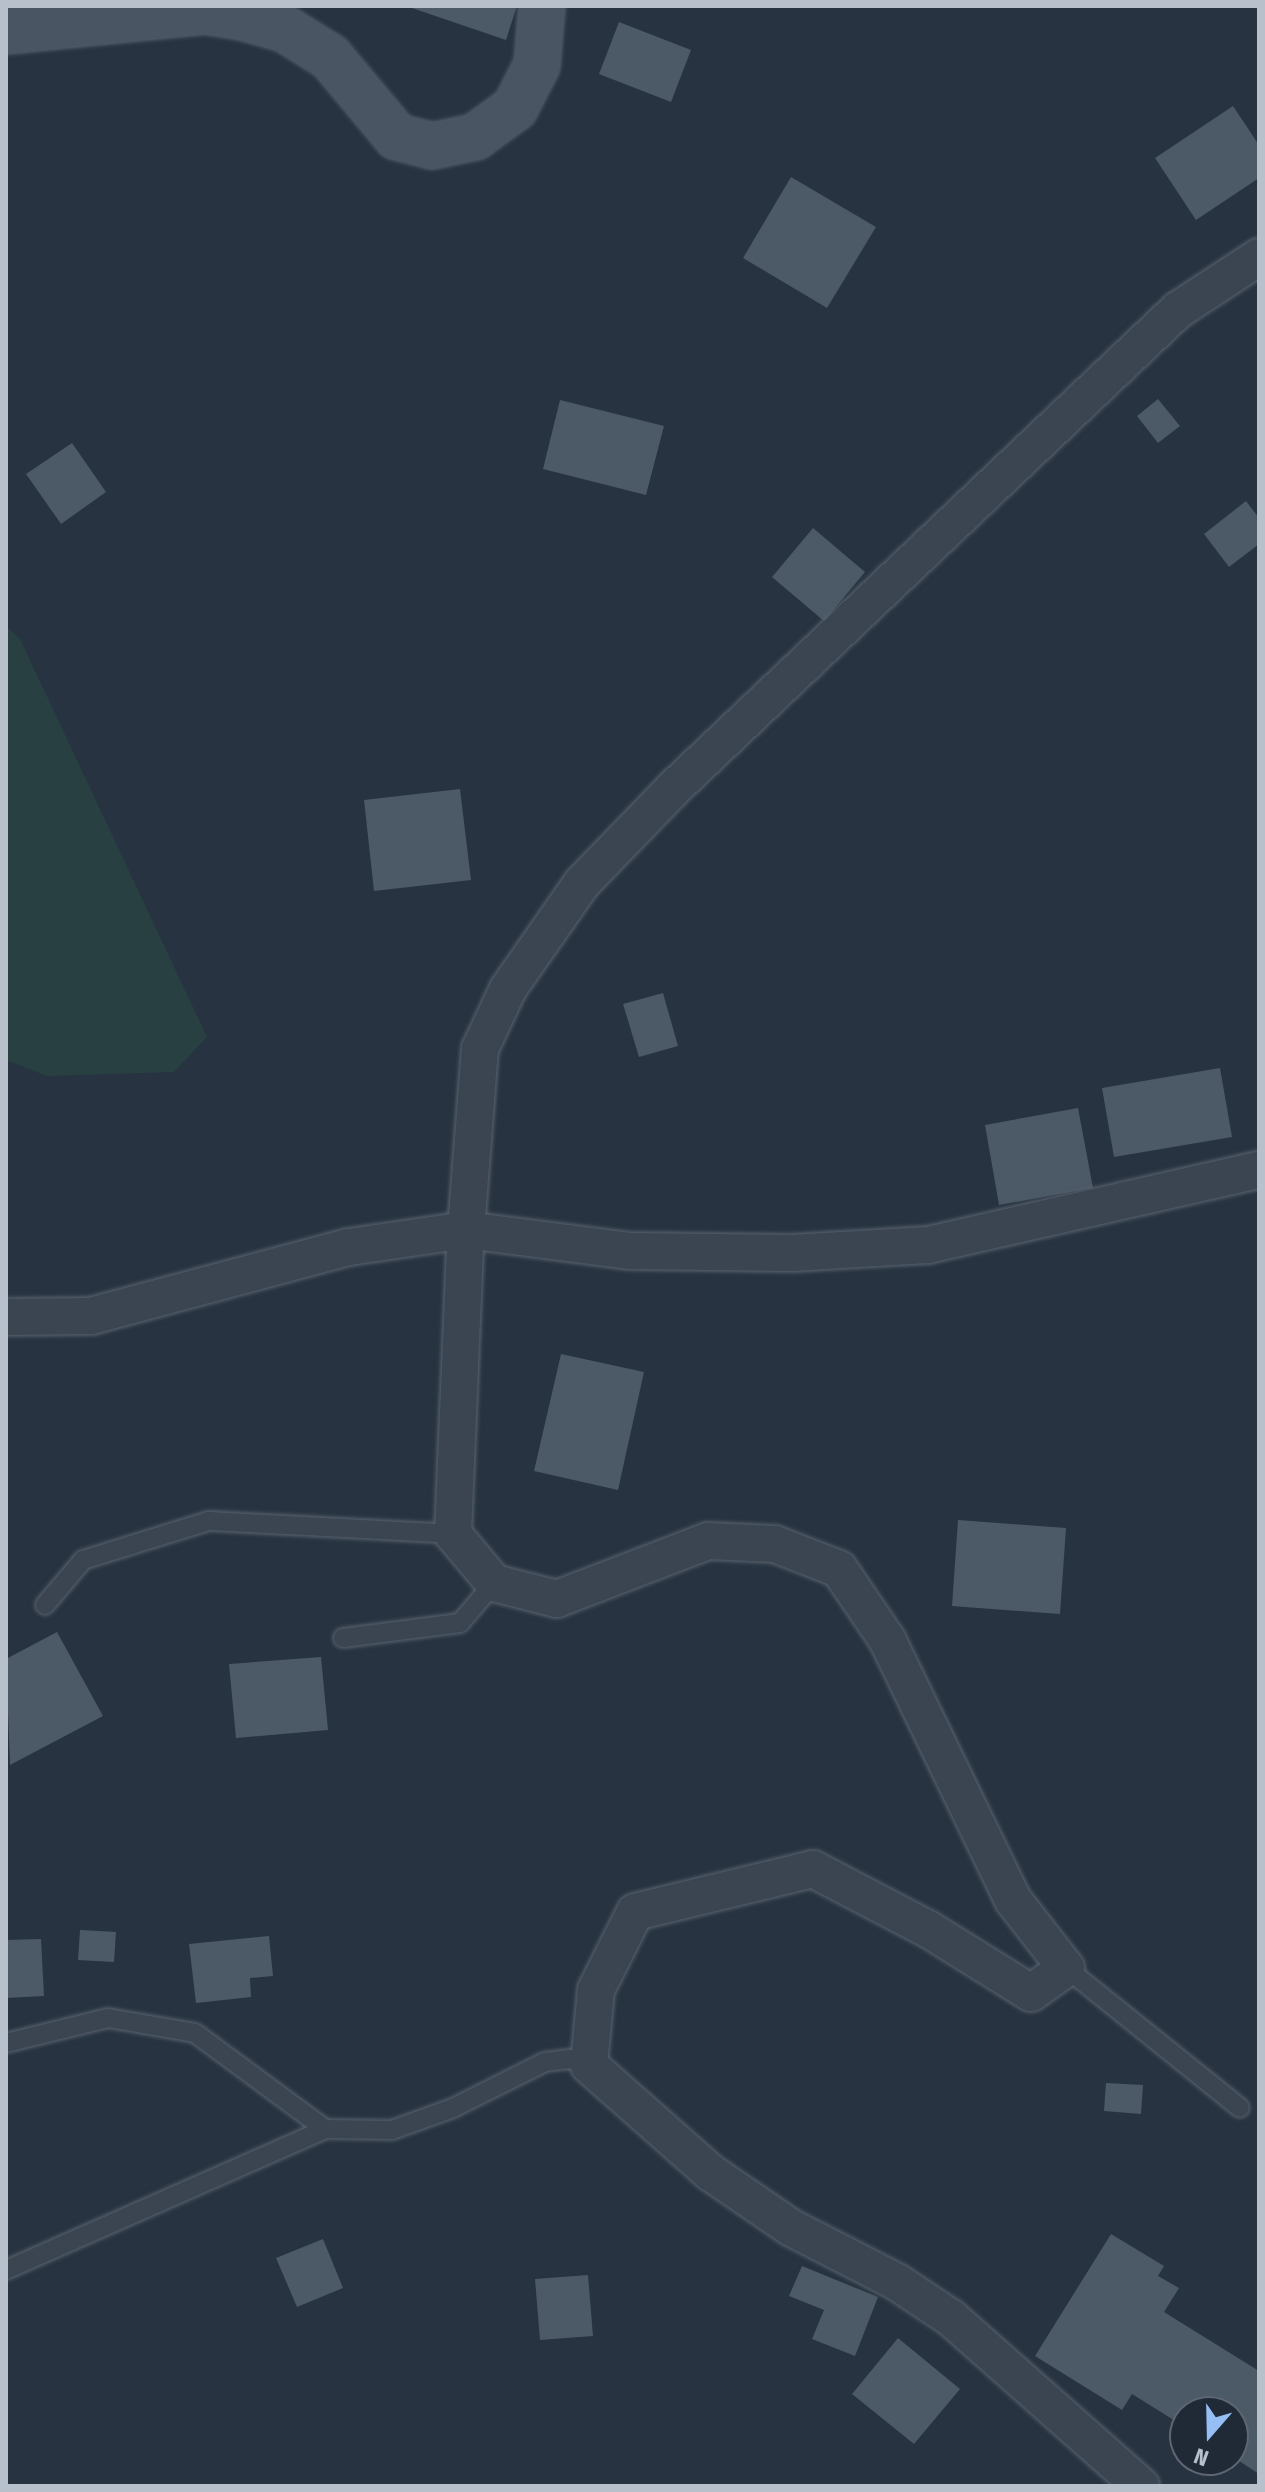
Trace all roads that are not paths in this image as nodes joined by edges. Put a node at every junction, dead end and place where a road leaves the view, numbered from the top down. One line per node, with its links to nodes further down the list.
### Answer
1 (542, 6): 2 (street)
2 (12, 23)
3 (1259, 257): 5 (street)
4 (1259, 1170): 5 (street)
5 (466, 1230): 6 (street); 7 (street)
6 (6, 1317)
7 (453, 1534): 8 (street); 9 (lane)
8 (494, 1583): 10 (lane); 11 (street)
9 (45, 1605)
10 (343, 1638)
11 (1066, 1968): 13 (street); 14 (lane)
12 (6, 2043): 15 (lane)
13 (589, 2065): 15 (lane); 17 (street)
14 (1240, 2108)
15 (325, 2129): 16 (lane)
16 (6, 2270)
17 (1141, 2486)

